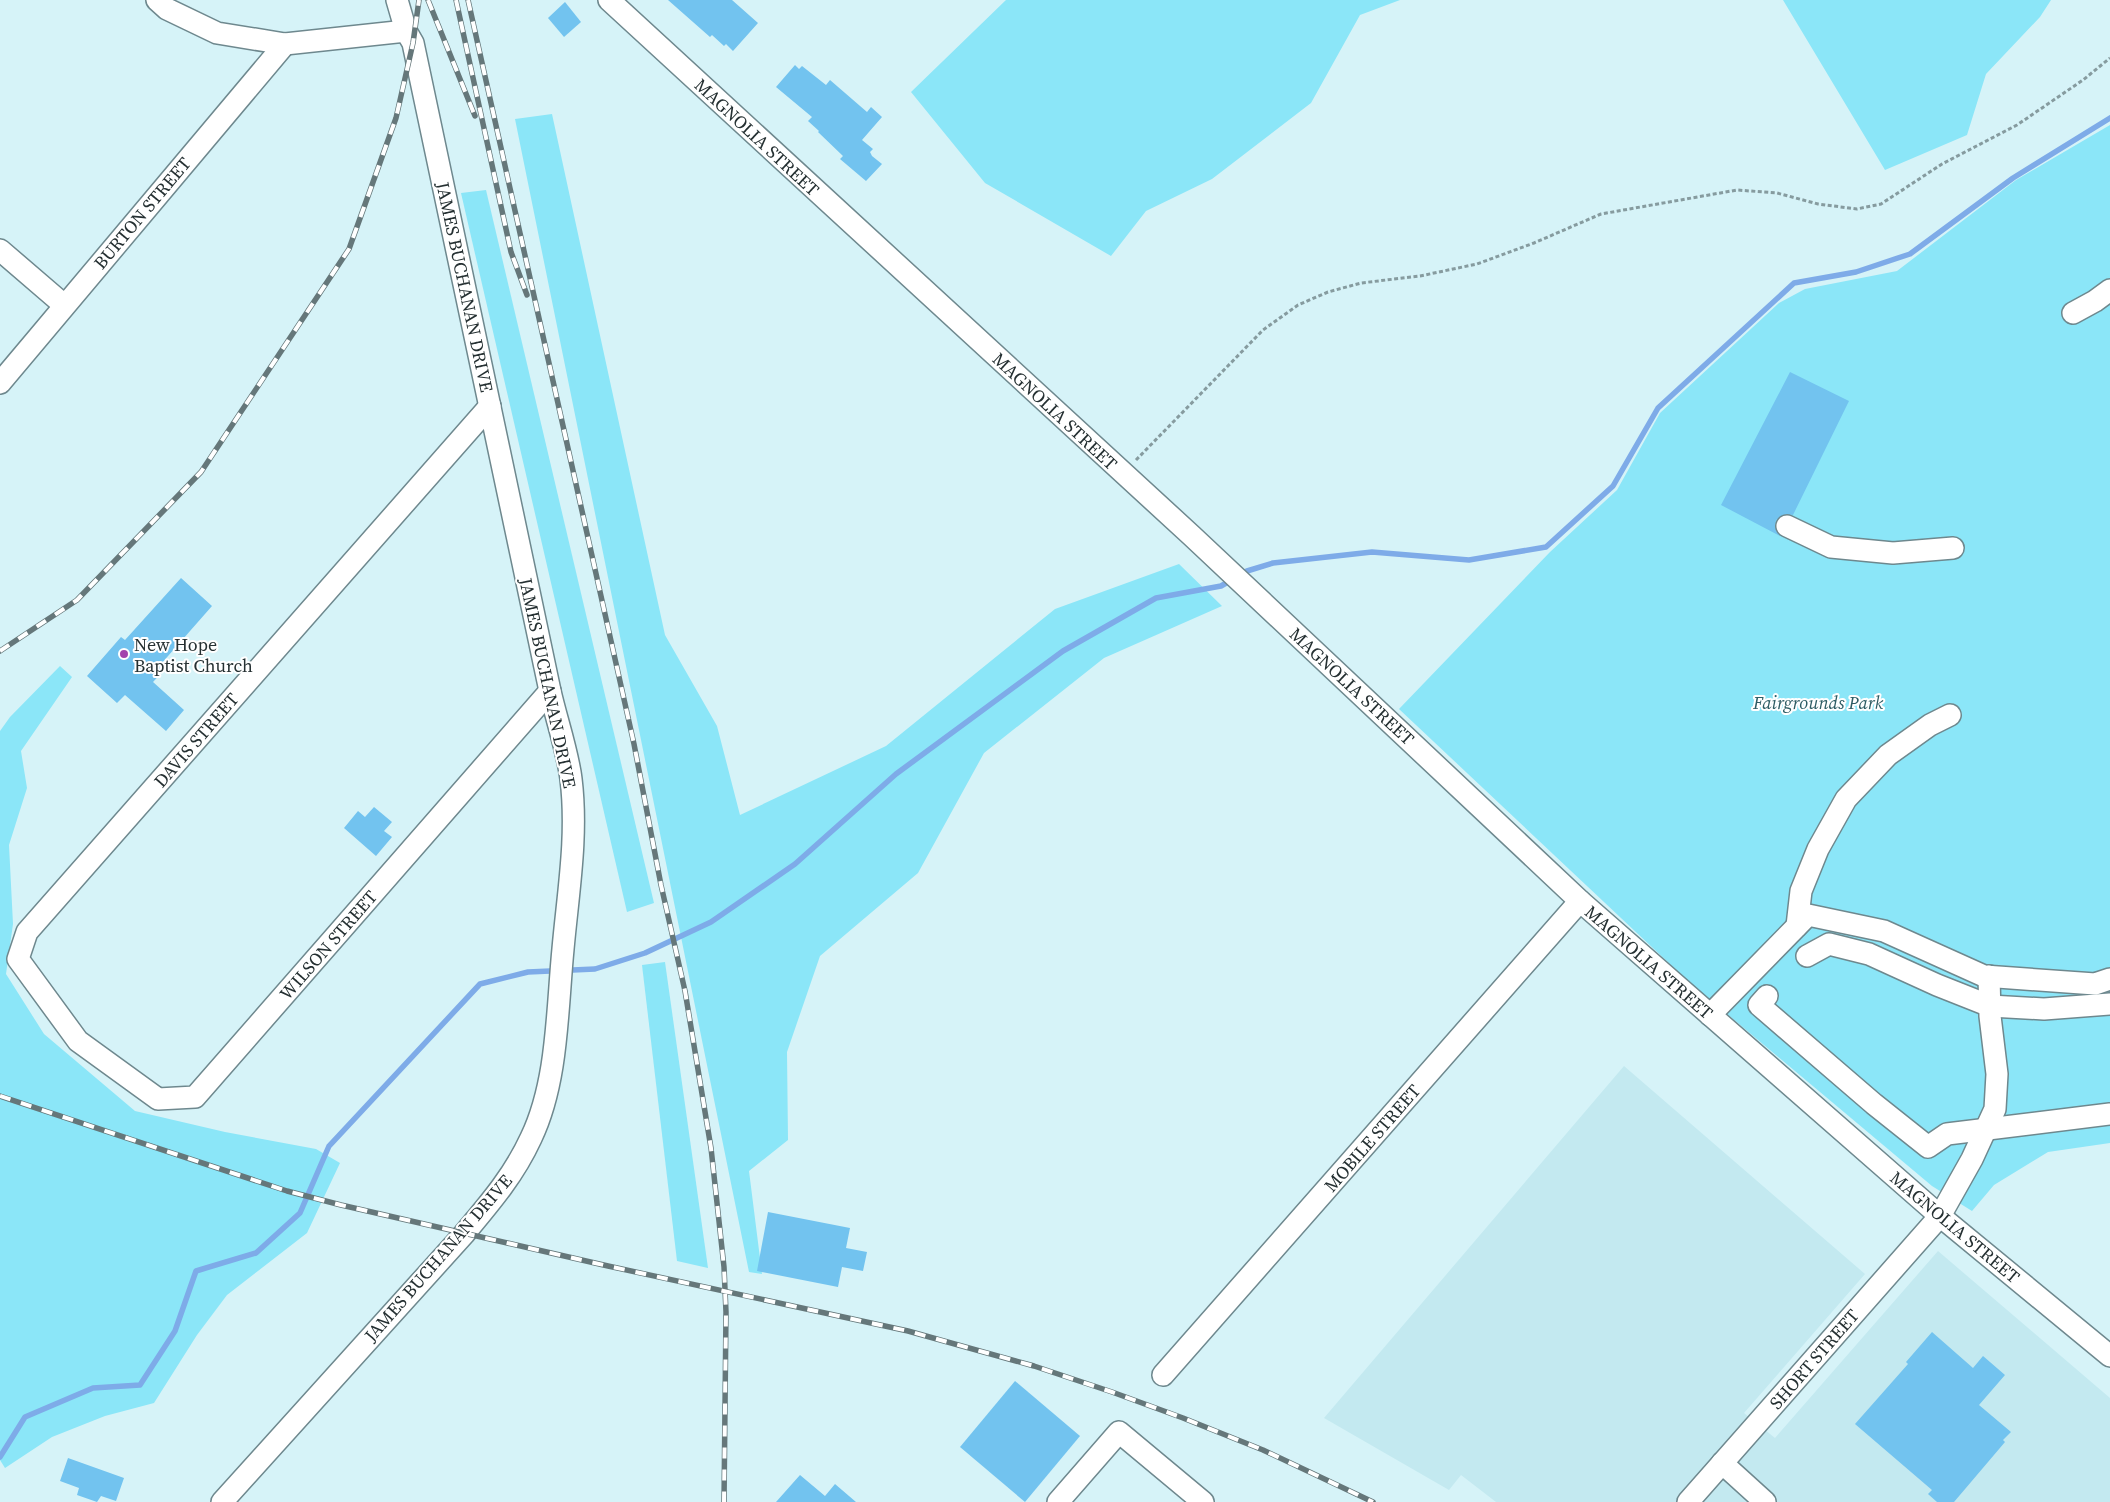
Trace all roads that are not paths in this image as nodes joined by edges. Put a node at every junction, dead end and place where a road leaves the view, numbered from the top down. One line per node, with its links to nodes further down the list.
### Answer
1 (157, 0): 5 (street)
2 (397, 0): 4 (street, JAMES BUCHANAN DRIVE)
3 (609, 0): 16 (street, MAGNOLIA STREET)
4 (406, 31): 5 (street); 11 (street, JAMES BUCHANAN DRIVE)
5 (285, 44): 8 (street, BURTON STREET)
6 (0, 250): 8 (street)
7 (2110, 290): 9 (street)
8 (64, 305): 10 (street, BURTON STREET)
9 (2073, 313)
10 (0, 383)
11 (490, 406): 14 (street, JAMES BUCHANAN DRIVE); 25 (street, DAVIS STREET)
12 (1787, 526): 13 (street)
13 (1953, 548)
14 (550, 691): 25 (street, WILSON STREET); 32 (street, JAMES BUCHANAN DRIVE)
15 (1950, 715): 17 (street)
16 (1580, 901): 24 (street, MAGNOLIA STREET); 30 (street, MOBILE STREET)
17 (1797, 926): 19 (street); 24 (street)
18 (1807, 956): 23 (street)
19 (1989, 976): 20 (street); 23 (street, SHORT STREET)
20 (2110, 979)
21 (1767, 996): 27 (street)
22 (2110, 1004): 23 (street)
23 (1990, 1006): 27 (street, SHORT STREET)
24 (1710, 1015): 28 (street, MAGNOLIA STREET)
25 (78, 1041)
26 (2110, 1114): 27 (street)
27 (1987, 1128): 28 (street, SHORT STREET)
28 (1940, 1216): 29 (street, MAGNOLIA STREET); 31 (street, SHORT STREET)
29 (2110, 1356)
30 (1163, 1375)
31 (1722, 1463): 35 (street, SHORT STREET); 36 (street)
32 (222, 1502)
33 (1058, 1502): 34 (street)
34 (1203, 1502)
35 (1688, 1502)
36 (1765, 1502)

